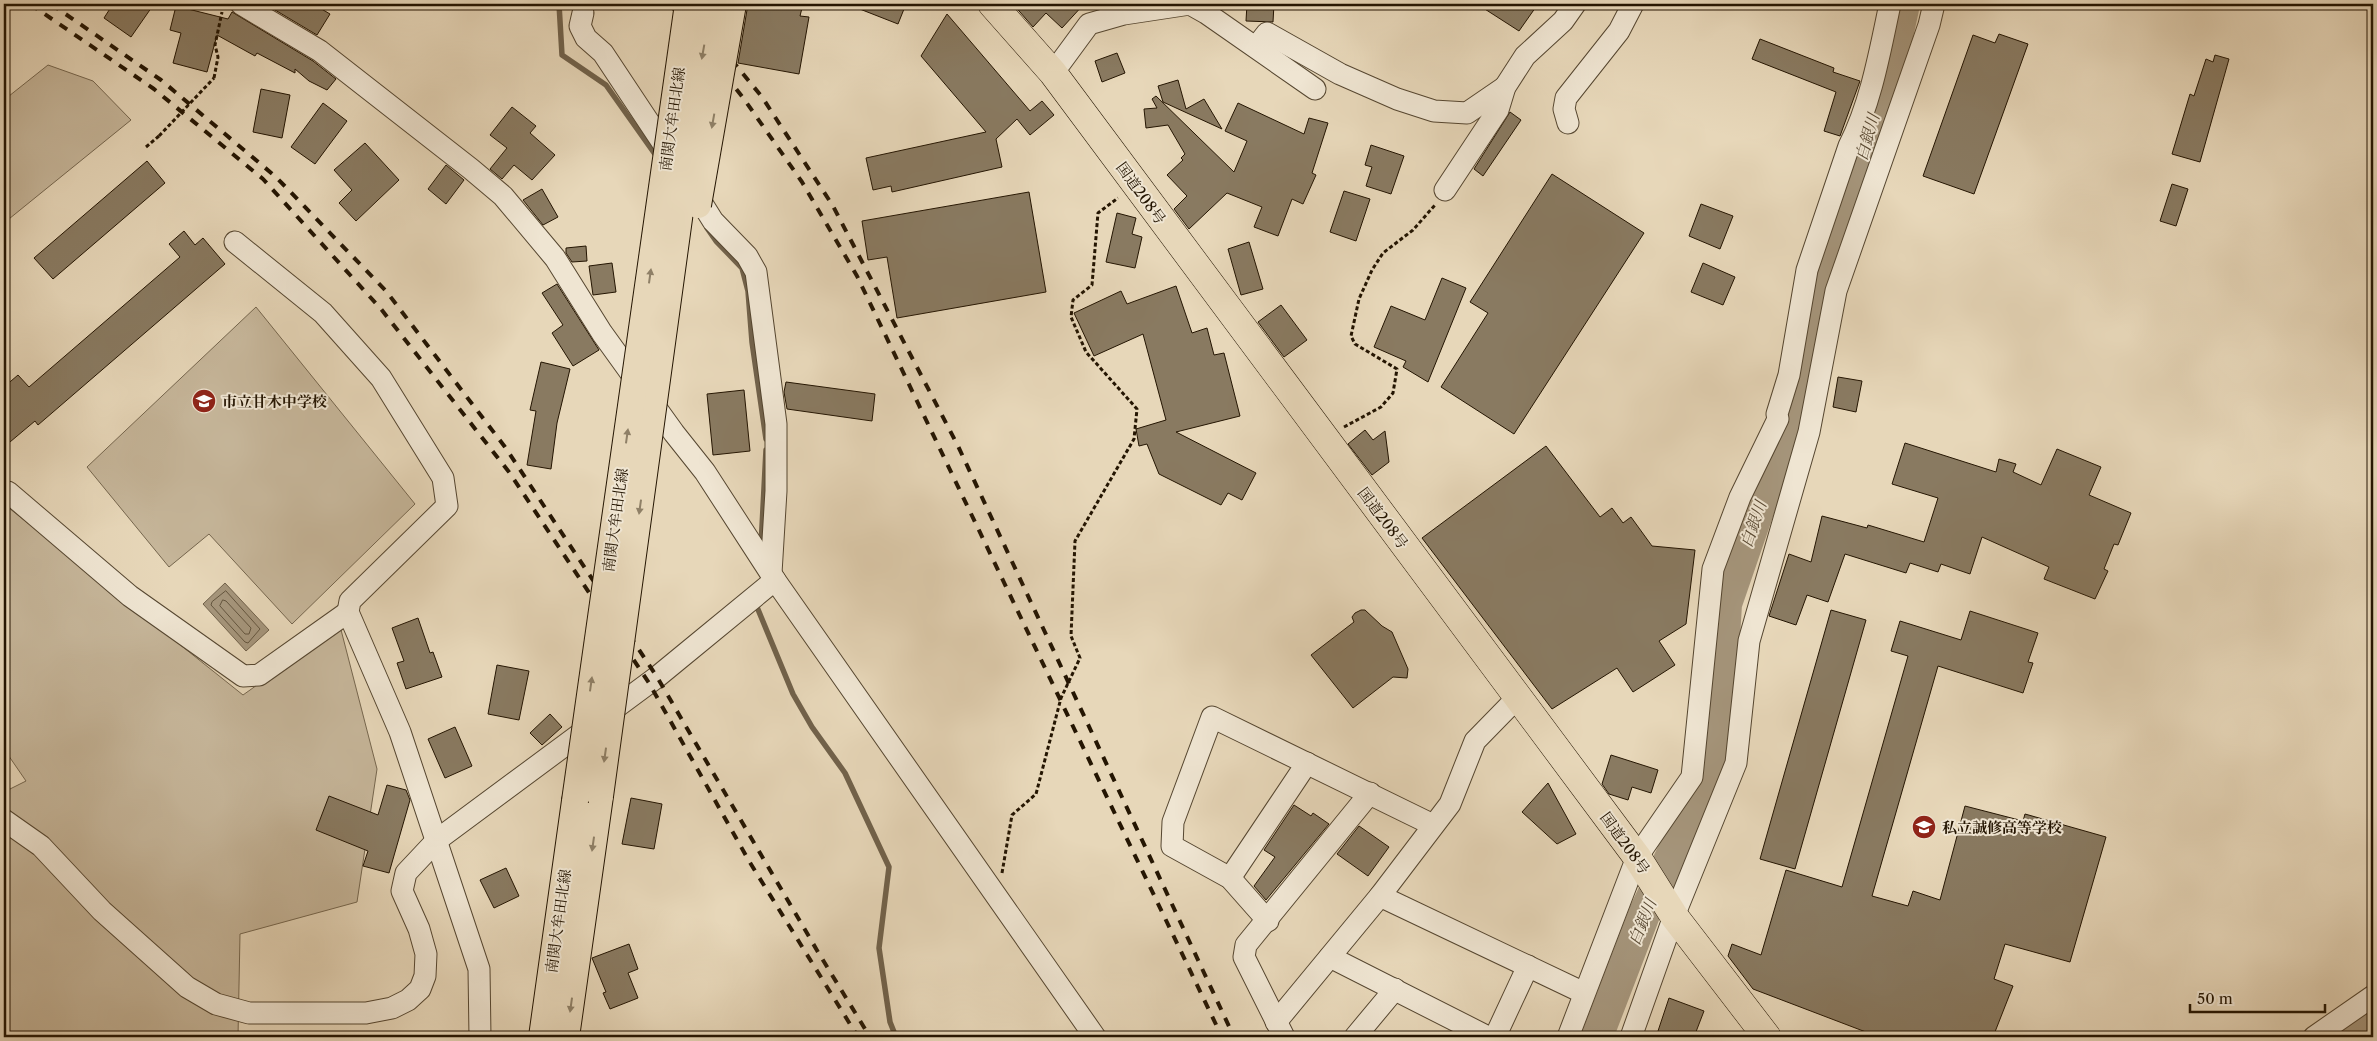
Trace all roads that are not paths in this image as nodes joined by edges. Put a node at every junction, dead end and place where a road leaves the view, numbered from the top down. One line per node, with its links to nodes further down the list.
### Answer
1 (241, 4): 22 (street)
2 (671, 4): 19 (main road, bridge)
3 (688, 4): 19 (main road, 南関大牟田北線, bridge)
4 (712, 4): 20 (main road, 南関大牟田北線, one-way to 20, bridge)
5 (733, 4): 20 (main road, one-way to 20, bridge)
6 (992, 4): 13 (highway, 国道208号)
7 (1575, 4): 14 (street)
8 (1633, 4): 16 (street)
9 (1890, 4): 30 (street)
10 (1934, 4): 33 (street)
11 (583, 13): 22 (street)
12 (1256, 47): 13 (street); 14 (street); 15 (street)
13 (1053, 73): 24 (highway, 国道208号)
14 (1505, 87): 17 (street)
15 (1315, 89)
16 (1568, 123)
17 (1445, 190)
18 (235, 242): 23 (street)
19 (653, 249): 42 (main road, 南関大牟田北線, one-way to 19, bridge)
20 (662, 345): 43 (main road, 南関大牟田北線, one-way to 43, bridge)
21 (8, 492): 23 (street)
22 (773, 577): 29 (street); 44 (street)
23 (348, 612): 29 (street)
24 (1517, 698): 28 (street); 30 (highway, 国道208号)
25 (1307, 763): 26 (street); 31 (street); 31 (street)
26 (1370, 793): 28 (street); 34 (street)
27 (4, 820): 29 (street)
28 (1433, 826): 32 (street)
29 (437, 840): 41 (street)
30 (1637, 857): 33 (highway, 国道208号); 38 (street)
31 (1230, 878): 34 (street)
32 (1380, 896): 35 (street); 36 (street)
33 (1674, 916): 49 (street); 50 (highway, 国道208号)
34 (1268, 920): 40 (street)
35 (1330, 957): 37 (street); 40 (street)
36 (1528, 966): 38 (street); 47 (street)
37 (1395, 989): 45 (street); 46 (street)
38 (1584, 992): 48 (street)
39 (2373, 996): 51 (street)
40 (1280, 1030)
41 (480, 1037)
42 (542, 1037)
43 (566, 1037)
44 (1095, 1037)
45 (1355, 1037)
46 (1488, 1037)
47 (1495, 1037)
48 (1568, 1037)
49 (1631, 1037)
50 (1767, 1037)
51 (2314, 1037)

